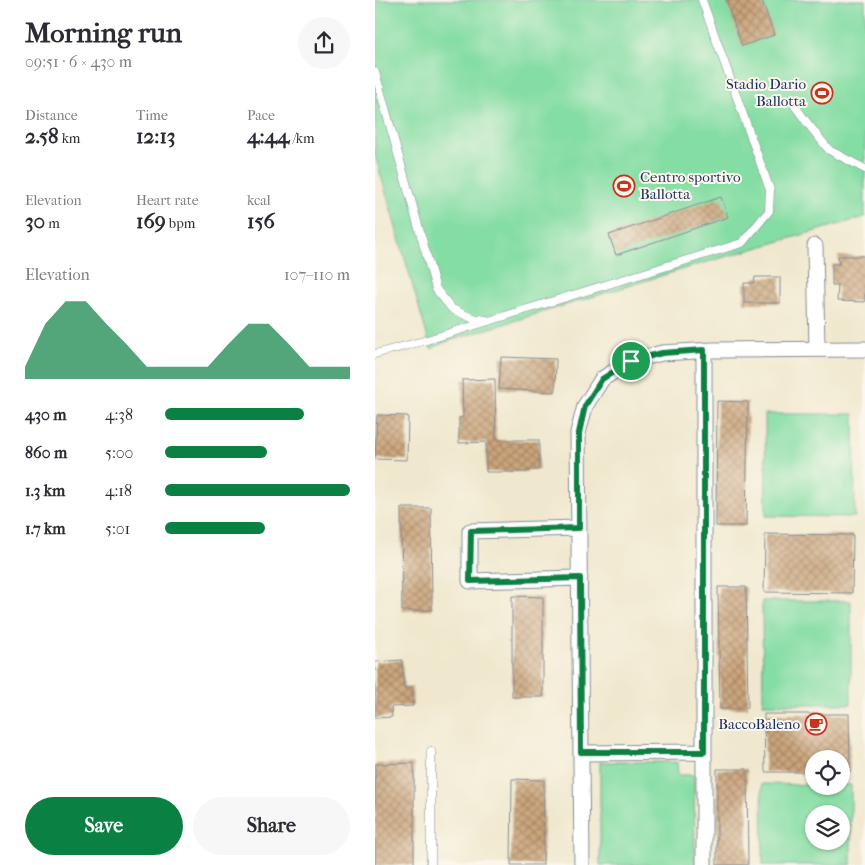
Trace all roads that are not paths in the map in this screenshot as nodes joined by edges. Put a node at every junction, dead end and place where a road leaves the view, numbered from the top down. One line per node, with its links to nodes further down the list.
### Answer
1 (702, 0): 6 (lane)
2 (375, 72): 6 (lane)
3 (793, 103): 4 (lane)
4 (865, 169)
5 (815, 246): 8 (street)
6 (490, 320): 10 (lane)
7 (865, 348): 8 (street)
8 (817, 349): 9 (street)
9 (704, 350): 11 (street); 15 (street)
10 (375, 354)
11 (579, 528): 12 (street); 12 (street)
12 (580, 578): 14 (street)
13 (431, 751): 16 (lane)
14 (581, 752): 15 (street); 17 (street)
15 (704, 752): 18 (street)
16 (431, 865)
17 (582, 865)
18 (704, 865)

